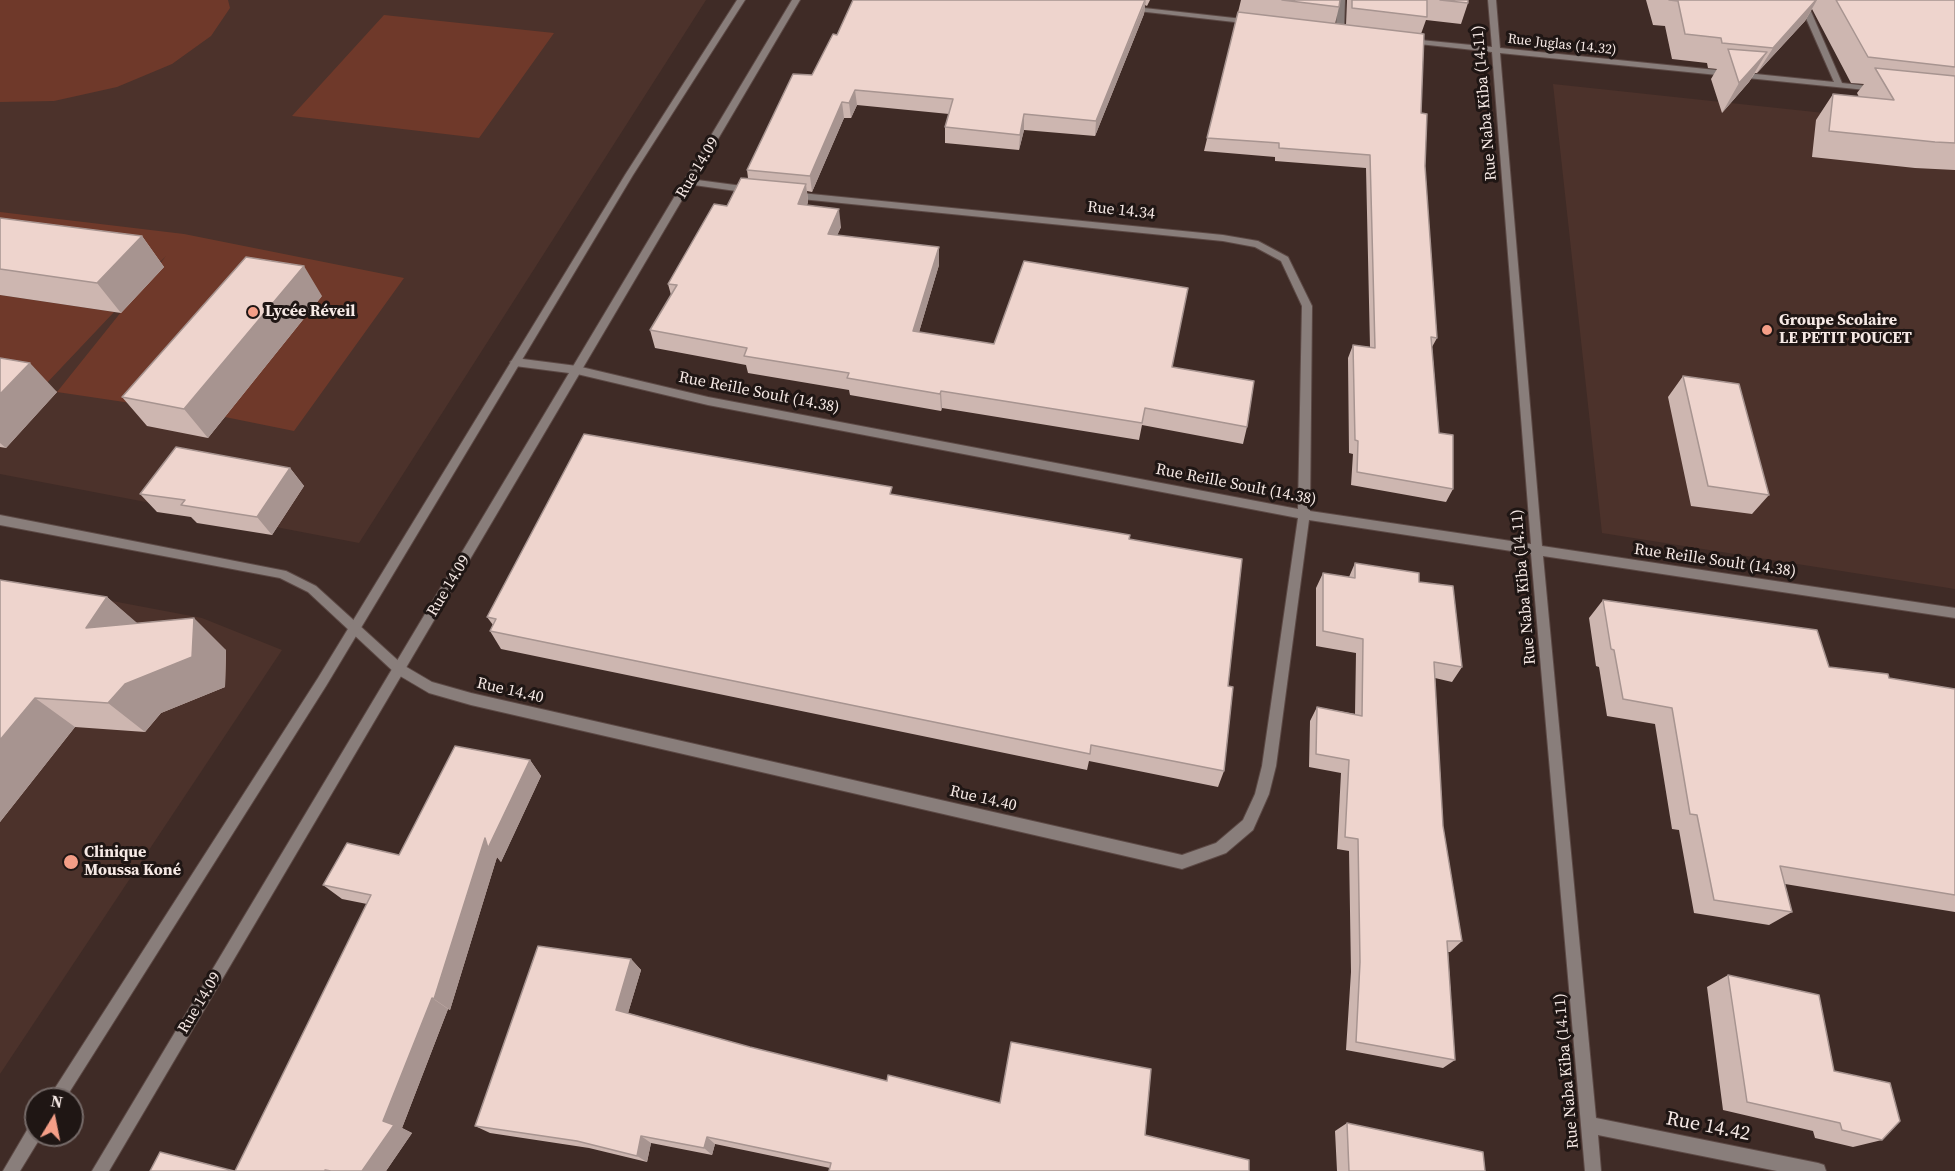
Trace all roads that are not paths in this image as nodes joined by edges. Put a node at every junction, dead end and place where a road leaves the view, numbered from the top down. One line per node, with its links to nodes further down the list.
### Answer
1 (741, 0): 18 (street)
2 (796, 0): 15 (street, Rue 14.09)
3 (1341, 0): 9 (street)
4 (1492, 0): 12 (street, Rue Naba Kiba (14.11))
5 (1802, 0): 13 (street)
6 (1118, 7): 7 (street)
7 (1258, 22)
8 (1329, 30): 9 (street)
9 (1340, 32): 10 (street)
10 (1352, 33)
11 (1397, 39): 12 (street, Rue Juglas (14.32))
12 (1498, 52): 13 (street, Rue Juglas (14.32)); 22 (street, Rue Naba Kiba (14.11))
13 (1839, 85): 14 (street, Rue Juglas (14.32))
14 (1886, 90)
15 (690, 182): 16 (street); 19 (street, Rue 14.09)
16 (755, 191)
17 (779, 193): 20 (street, Rue 14.34)
18 (515, 362): 19 (street, Rue Reille Soult (14.38)); 24 (street)
19 (577, 370): 20 (street, Rue Reille Soult (14.38)); 25 (street, Rue 14.09)
20 (1304, 515): 22 (street, Rue Reille Soult (14.38)); 25 (street, Rue 14.40)
21 (0, 520): 24 (street, Rue 14.40)
22 (1537, 552): 23 (street, Rue Reille Soult (14.38)); 27 (street, Rue Naba Kiba (14.11))
23 (1955, 613)
24 (353, 629): 25 (street, Rue 14.40); 26 (street)
25 (399, 669): 30 (street, Rue 14.09)
26 (65, 1087)
27 (1589, 1125): 31 (street, Rue Naba Kiba (14.11)); 32 (street, Rue 14.42)
28 (26, 1147): 29 (street)
29 (11, 1171)
30 (100, 1171)
31 (1593, 1171)
32 (1818, 1171)

